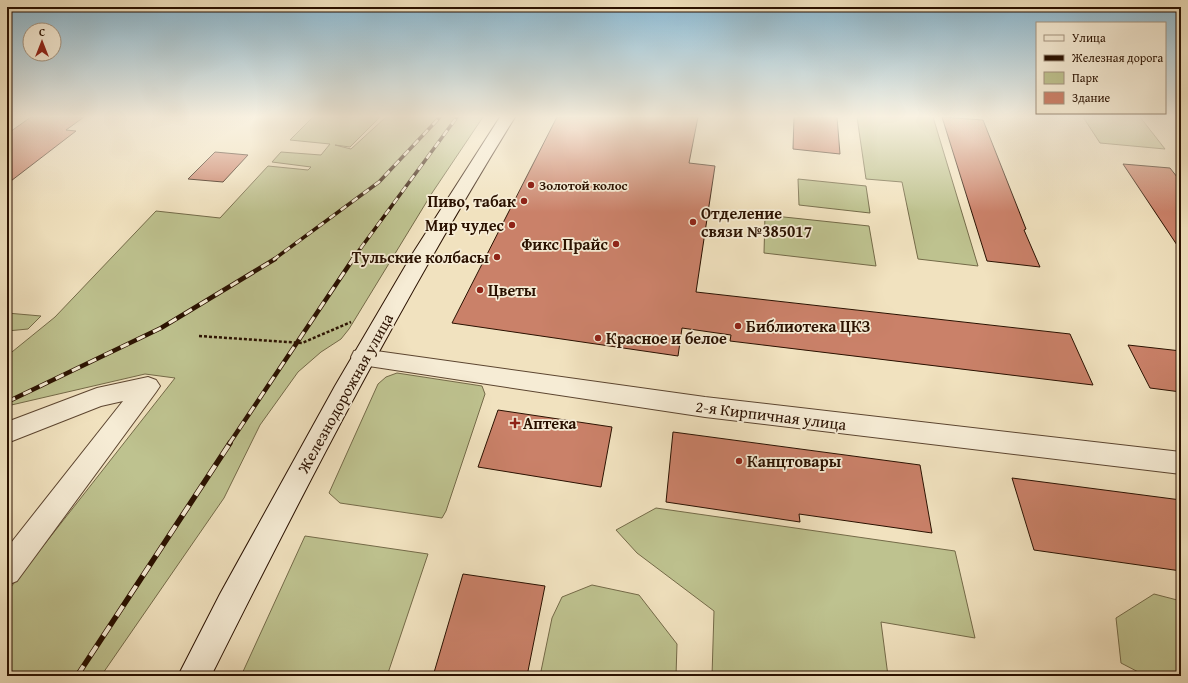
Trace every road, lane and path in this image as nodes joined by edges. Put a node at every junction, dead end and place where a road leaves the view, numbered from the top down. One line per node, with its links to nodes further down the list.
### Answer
1 (486, 149): 4 (street, Железнодорожная улица)
2 (352, 321): 3 (path)
3 (199, 336)
4 (362, 358): 6 (street, 2-я Кирпичная улица); 8 (street, Железнодорожная улица)
5 (7, 433): 7 (street)
6 (1181, 463)
7 (7, 571)
8 (194, 676)

